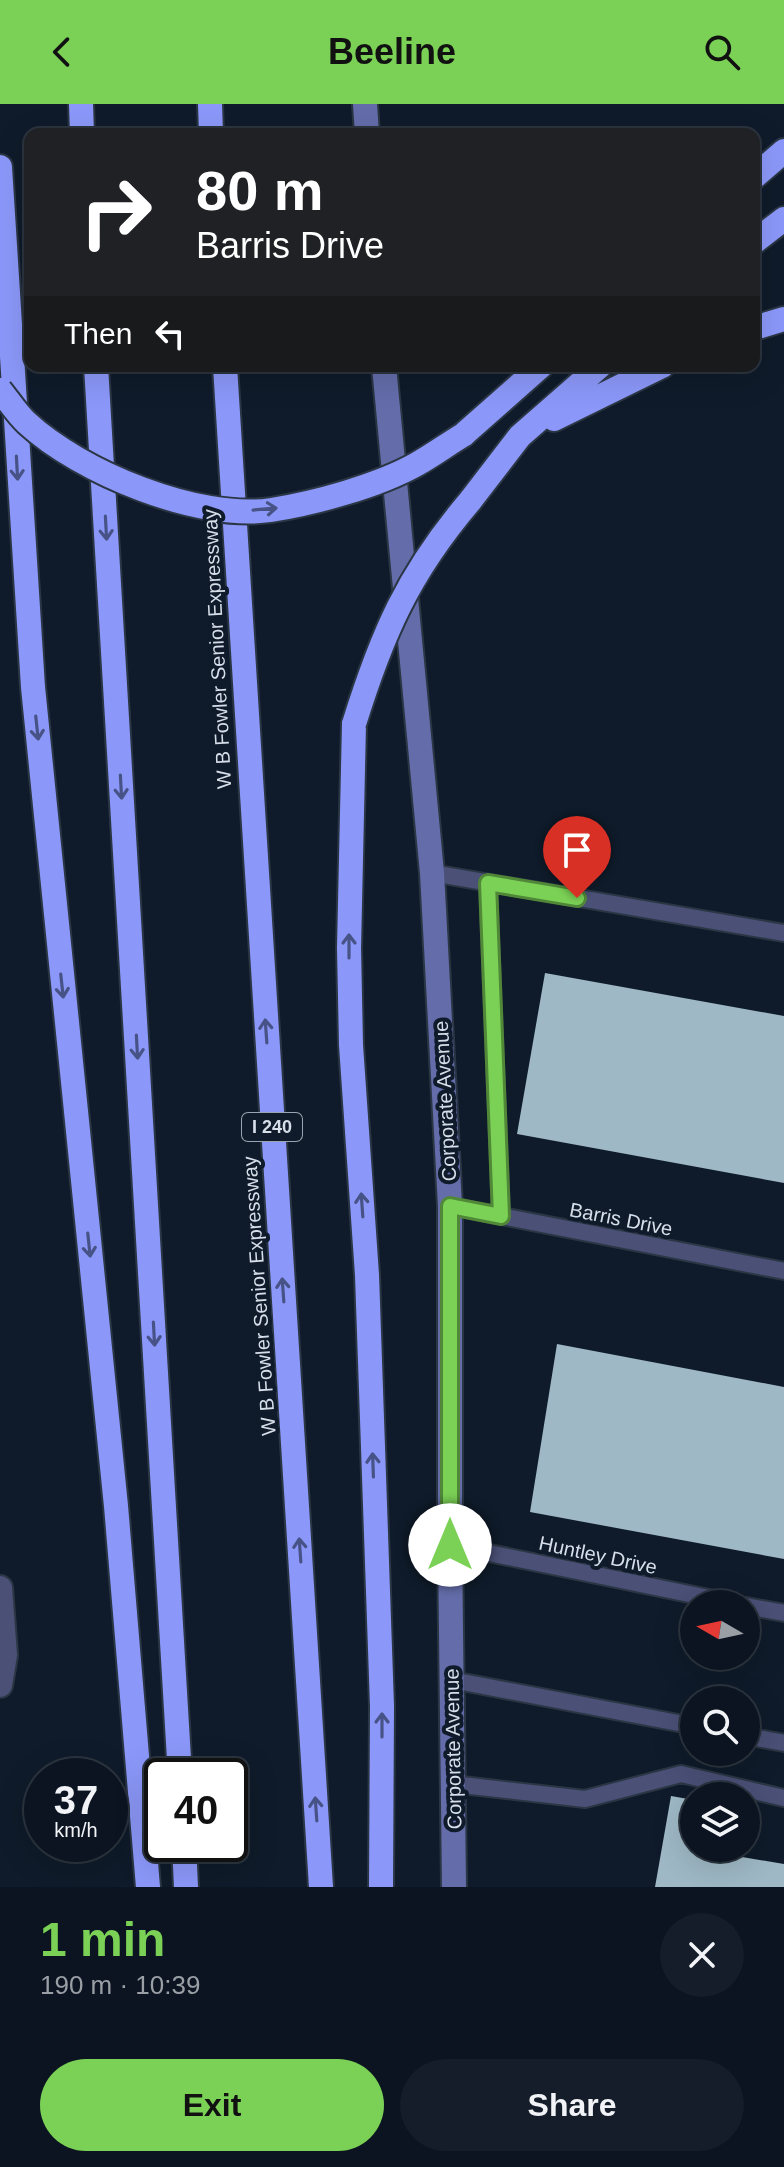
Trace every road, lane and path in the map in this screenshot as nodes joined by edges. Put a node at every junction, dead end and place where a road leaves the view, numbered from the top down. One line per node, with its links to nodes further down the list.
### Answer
1 (81, 104): 4 (highway)
2 (210, 104): 5 (highway)
3 (365, 104): 6 (street)
4 (82, 128)
5 (211, 128)
6 (367, 128)
7 (784, 151): 9 (highway)
8 (0, 167): 42 (highway, one-way to 42)
9 (760, 172)
10 (784, 219): 11 (highway)
11 (760, 237)
12 (784, 319): 13 (highway)
13 (760, 326)
14 (96, 372): 38 (highway, one-way to 38)
15 (225, 372): 44 (highway, W B Fowler Senior Expressway / I 240, one-way to 15)
16 (385, 372): 22 (street, Corporate Avenue)
17 (534, 372): 20 (highway, one-way to 17, bridge)
18 (593, 372): 21 (highway)
19 (650, 372): 21 (highway)
20 (0, 390)
21 (520, 436): 45 (highway, one-way to 21, bridge)
22 (432, 873): 23 (lane); 25 (street, Corporate Avenue)
23 (488, 883): 24 (lane); 26 (lane)
24 (784, 933)
25 (450, 1206): 26 (lane, Barris Drive); 28 (street, Corporate Avenue)
26 (501, 1216): 27 (lane, Barris Drive)
27 (784, 1271)
28 (450, 1545): 30 (lane, Huntley Drive); 33 (street, Corporate Avenue)
29 (0, 1588): 34 (street)
30 (680, 1592)
31 (760, 1609): 32 (lane)
32 (784, 1613)
33 (452, 1680): 35 (lane); 39 (street, Corporate Avenue)
34 (0, 1685)
35 (680, 1723)
36 (760, 1739): 37 (lane)
37 (784, 1743)
38 (179, 1758)
39 (453, 1784): 40 (lane); 46 (street, Corporate Avenue)
40 (784, 1798)
41 (185, 1862): 43 (highway)
42 (148, 1887)
43 (186, 1887)
44 (321, 1887)
45 (381, 1887)
46 (454, 1887)

